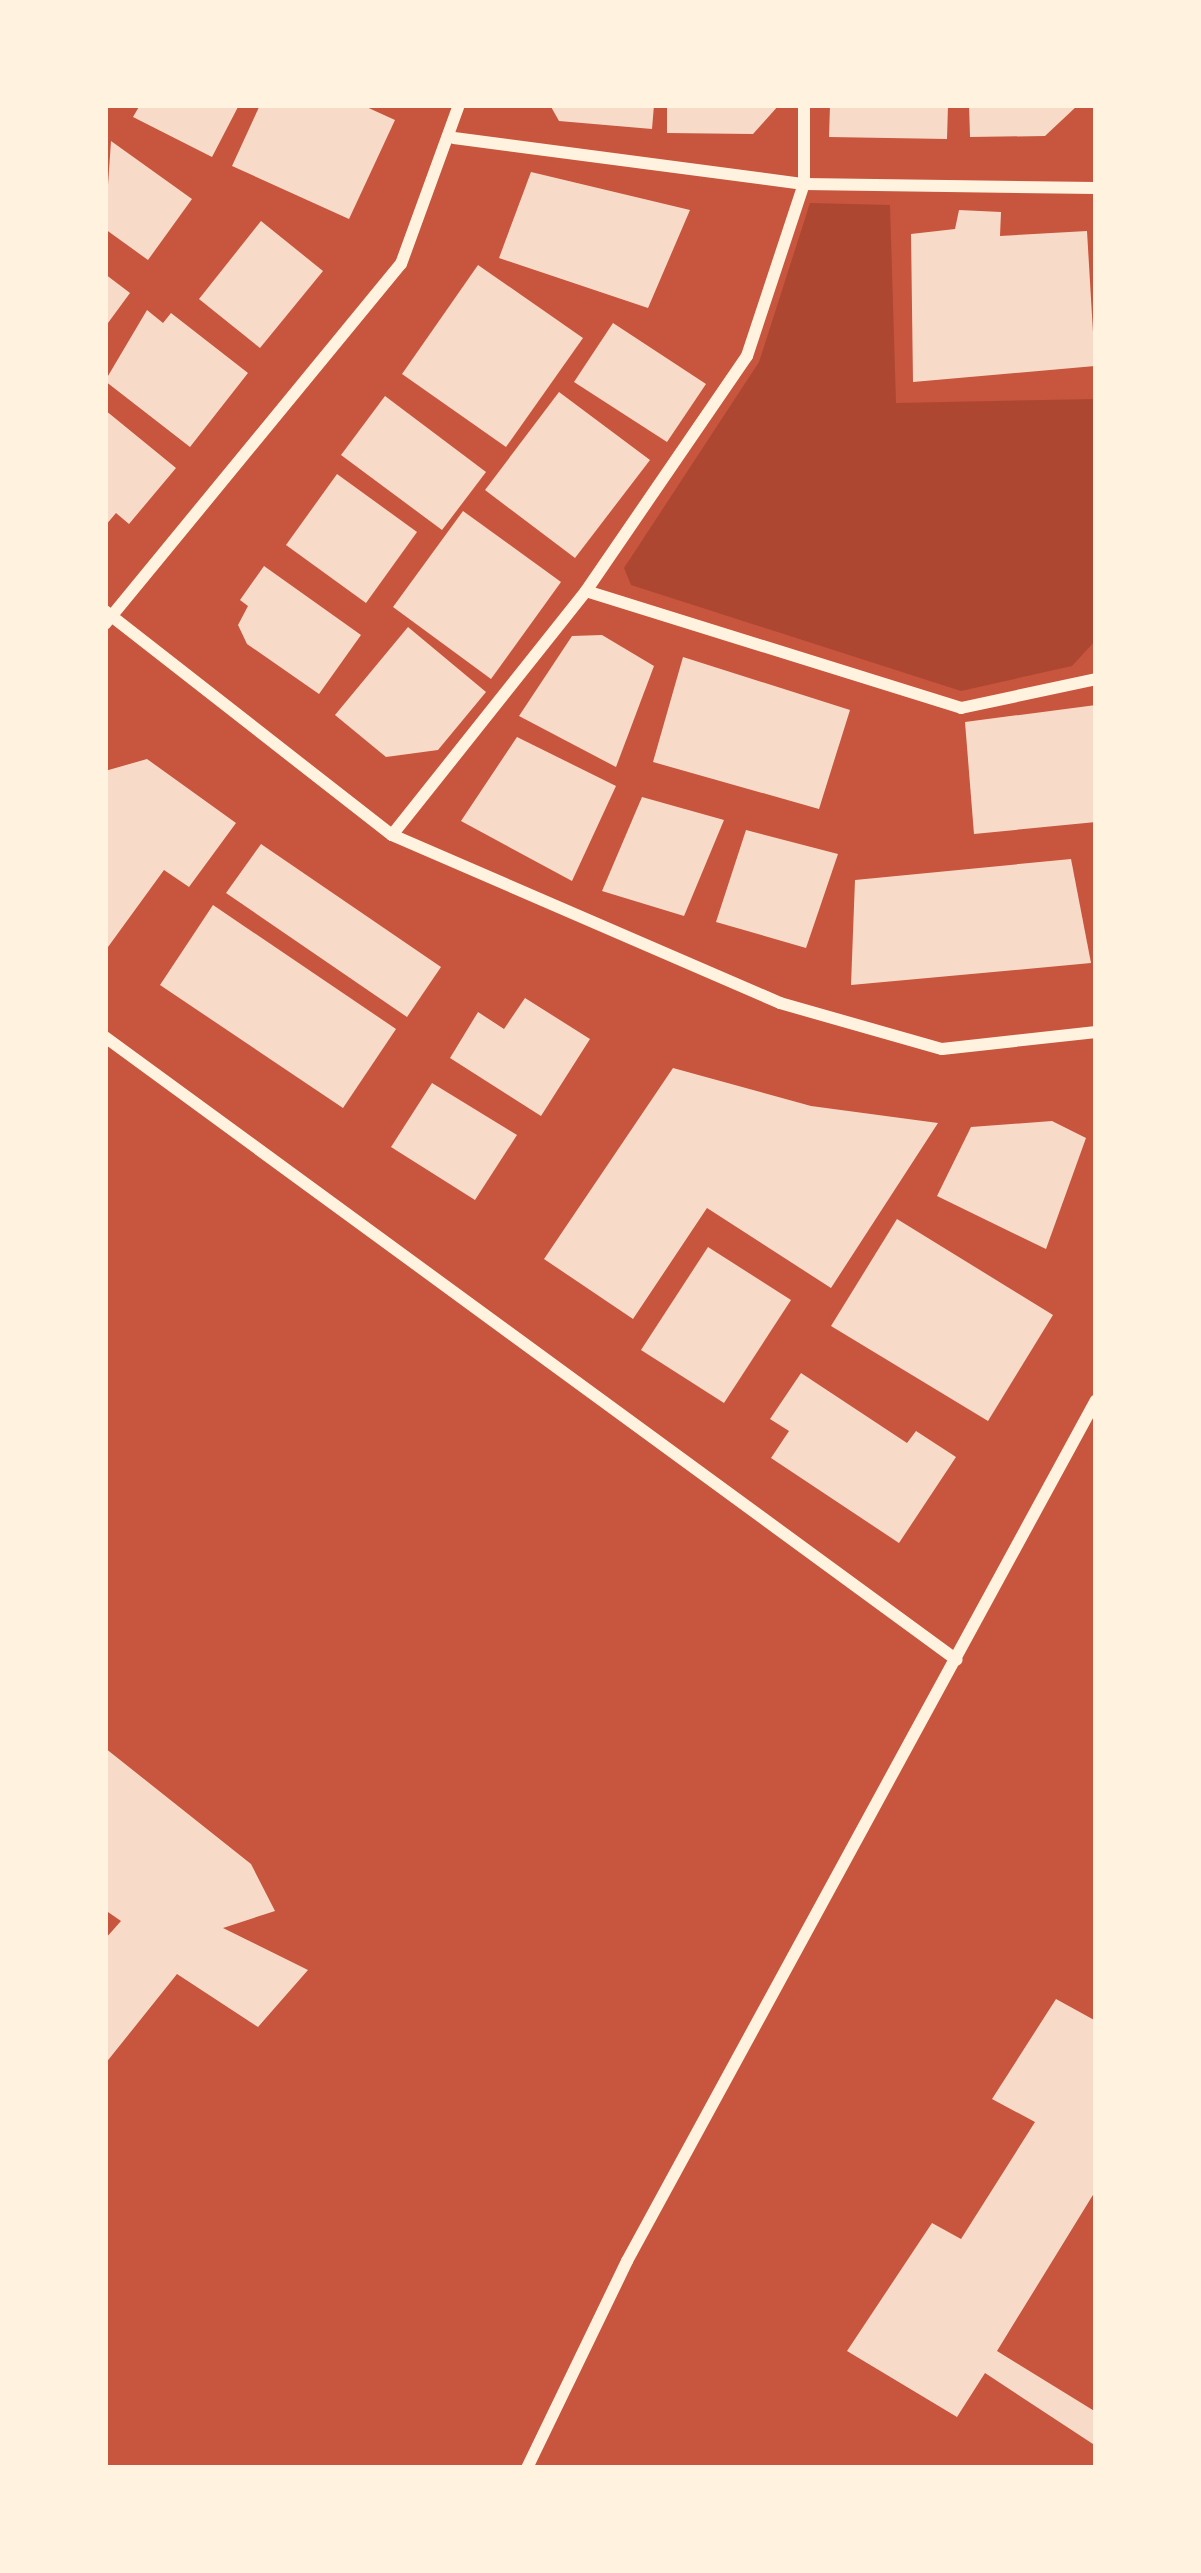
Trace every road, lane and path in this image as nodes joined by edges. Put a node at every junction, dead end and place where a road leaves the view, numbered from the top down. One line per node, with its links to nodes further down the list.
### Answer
1 (459, 105): 3 (street)
2 (804, 105): 4 (street)
3 (454, 138): 4 (street); 7 (street)
4 (803, 184): 5 (street); 6 (street)
5 (1096, 188)
6 (586, 591): 8 (street); 9 (street)
7 (107, 617): 9 (street)
8 (1096, 679)
9 (392, 835): 10 (street)
10 (1096, 1032)
11 (105, 1037): 13 (street)
12 (1096, 1400): 13 (street)
13 (957, 1660): 14 (street)
14 (527, 2468)

